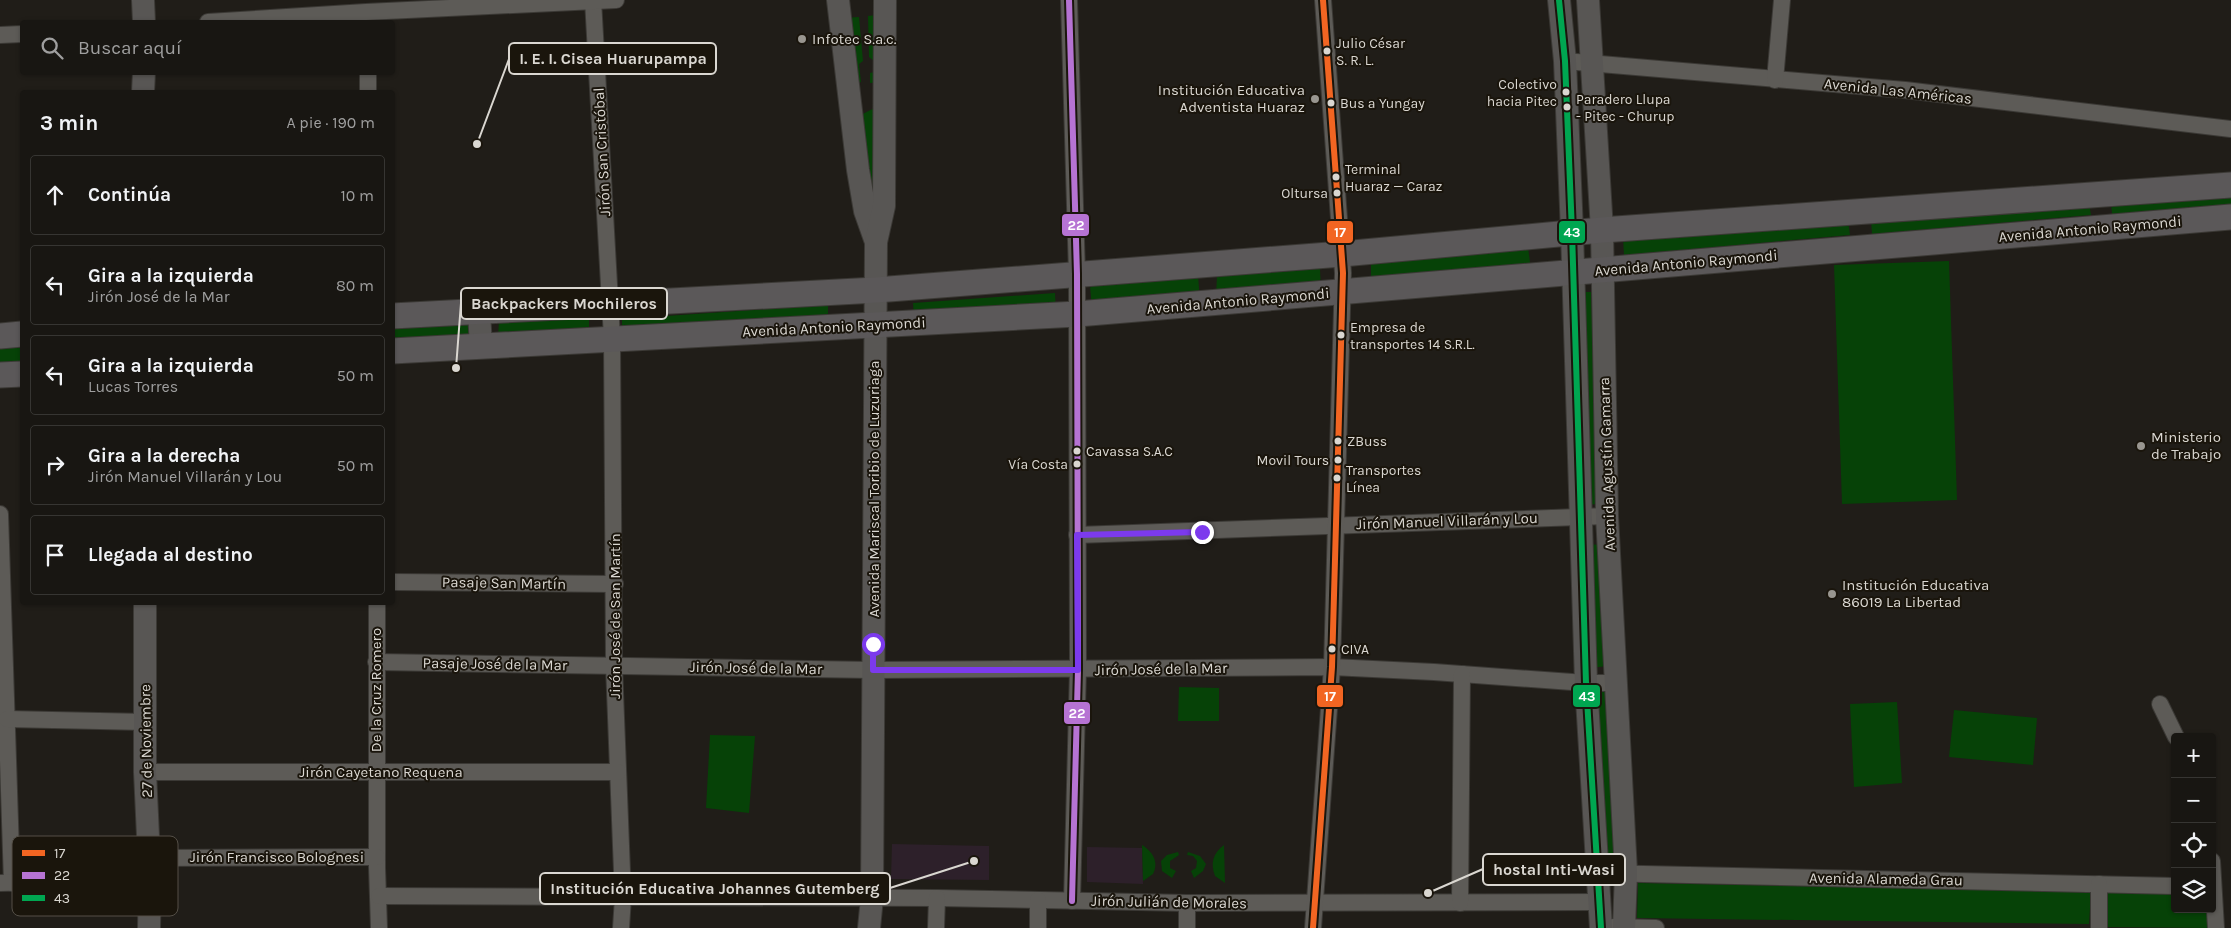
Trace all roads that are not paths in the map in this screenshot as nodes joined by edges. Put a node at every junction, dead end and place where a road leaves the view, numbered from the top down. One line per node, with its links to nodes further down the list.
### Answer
1 (143, 0): 12 (main road)
2 (616, 0): 10 (street)
3 (838, 0): 31 (main road)
4 (885, 0): 31 (main road)
5 (1069, 0): 36 (street)
6 (1323, 0): 33 (street)
7 (1559, 0): 16 (main road, Avenida Agustín Gamarra)
8 (1588, 0): 17 (main road, Avenida Agustín Gamarra)
9 (1782, 0): 20 (street)
10 (593, 1): 11 (street); 39 (street, Jirón San Cristóbal)
11 (366, 12): 13 (street)
12 (144, 20)
13 (240, 20)
14 (20, 34): 15 (street)
15 (0, 35)
16 (1565, 61): 17 (street, Avenida Las Américas); 30 (main road, Avenida Agustín Gamarra)
17 (1592, 65): 20 (street, Avenida Las Américas); 29 (main road, Avenida Agustín Gamarra)
18 (144, 75): 21 (main road)
19 (368, 75): 22 (street)
20 (1776, 80): 23 (street, Avenida Las Américas)
21 (144, 90)
22 (368, 90)
23 (2231, 129)
24 (2231, 185): 25 (main road)
25 (2103, 194): 26 (main road); 28 (main road)
26 (1858, 211): 29 (main road); 32 (main road)
27 (2231, 217): 28 (main road, Avenida Antonio Raymondi)
28 (2106, 228): 32 (main road, Avenida Antonio Raymondi)
29 (1602, 230): 30 (main road); 34 (main road, Avenida Agustín Gamarra)
30 (1572, 232): 33 (main road); 35 (main road, Avenida Agustín Gamarra)
31 (876, 242): 37 (main road, Avenida Mariscal Toribio de Luzuriaga)
32 (1861, 247): 34 (main road, Avenida Antonio Raymondi)
33 (1342, 254): 36 (main road); 38 (street)
34 (1603, 270): 35 (main road, Avenida Antonio Raymondi); 52 (main road, Avenida Agustín Gamarra)
35 (1574, 273): 38 (main road, Avenida Antonio Raymondi); 53 (main road, Avenida Agustín Gamarra)
36 (1077, 274): 37 (main road); 41 (street)
37 (876, 290): 39 (main road); 43 (main road, Avenida Mariscal Toribio de Luzuriaga)
38 (1342, 292): 41 (main road, Avenida Antonio Raymondi); 54 (street)
39 (611, 304): 40 (main road); 46 (street, Jirón José de San Martín)
40 (479, 312): 42 (main road); 47 (main road)
41 (1077, 314): 43 (main road, Avenida Antonio Raymondi); 55 (street)
42 (395, 316)
43 (876, 324): 46 (main road, Avenida Antonio Raymondi); 63 (main road, Avenida Mariscal Toribio de Luzuriaga)
44 (20, 334): 45 (main road)
45 (0, 336)
46 (612, 338): 47 (main road, Avenida Antonio Raymondi); 57 (street, Jirón José de San Martín)
47 (481, 346): 48 (main road, Avenida Antonio Raymondi)
48 (395, 351)
49 (20, 374): 50 (main road)
50 (0, 375)
51 (0, 514): 69 (street)
52 (1608, 516): 53 (street, Jirón Manuel Villarán y Lou); 67 (main road, Avenida Agustín Gamarra)
53 (1580, 517): 54 (street, Jirón Manuel Villarán y Lou); 66 (main road, Avenida Agustín Gamarra)
54 (1335, 525): 55 (street, Jirón Manuel Villarán y Lou); 62 (street)
55 (1077, 535): 64 (street)
56 (395, 582): 57 (street, Pasaje San Martín)
57 (615, 584): 61 (street, Jirón José de San Martín)
58 (145, 605): 70 (main road, 27 de Noviembre)
59 (377, 605): 60 (street, De la Cruz Romero)
60 (376, 662): 61 (street, Pasaje José de la Mar); 73 (street, De la Cruz Romero)
61 (614, 666): 63 (street, Jirón José de la Mar); 74 (street, Jirón José de San Martín)
62 (1332, 667): 64 (street, Jirón José de la Mar); 65 (street, Jirón José de la Mar); 91 (street)
63 (873, 670): 64 (street, Jirón José de la Mar); 85 (main road, Avenida Mariscal Toribio de Luzuriaga)
64 (1078, 670): 88 (street)
65 (1462, 674): 66 (street, Jirón José de la Mar); 92 (street)
66 (1586, 683): 67 (street, Jirón José de la Mar); 78 (main road, Avenida Agustín Gamarra)
67 (1616, 683): 79 (main road, Avenida Agustín Gamarra)
68 (2160, 704): 71 (street)
69 (7, 719): 70 (street); 80 (street)
70 (145, 722): 72 (main road, 27 de Noviembre)
71 (2174, 733)
72 (145, 772): 73 (street, Jirón Cayetano Requena); 75 (main road, 27 de Noviembre)
73 (376, 772): 74 (street, Jirón Cayetano Requena); 76 (street, De la Cruz Romero)
74 (618, 772): 84 (street, Jirón José de San Martín)
75 (148, 836)
76 (377, 857): 77 (street, Jirón Francisco Bolognesi); 83 (street, De la Cruz Romero)
77 (178, 867)
78 (1598, 872): 79 (street, Avenida Alameda Grau); 89 (main road, Avenida Agustín Gamarra)
79 (1626, 872): 81 (street, Avenida Alameda Grau); 102 (main road, Avenida Agustín Gamarra)
80 (6, 883)
81 (2099, 884): 82 (street, Avenida Alameda Grau); 104 (street)
82 (2171, 886)
83 (378, 896): 84 (street, Jirón Julián de Morales); 95 (street, De la Cruz Romero)
84 (623, 897): 85 (street, Jirón Julián de Morales); 96 (street, Jirón José de San Martín)
85 (872, 898): 86 (street, Jirón Julián de Morales); 97 (main road, Avenida Mariscal Toribio de Luzuriaga)
86 (937, 898): 87 (street, Jirón Julián de Morales); 98 (street)
87 (1038, 900): 88 (street, Jirón Julián de Morales); 99 (street)
88 (1072, 901): 90 (street, Jirón Julián de Morales)
89 (1600, 902): 92 (street, Jirón Julián de Morales); 94 (main road, Avenida Agustín Gamarra)
90 (1187, 903): 91 (street, Jirón Julián de Morales); 100 (street)
91 (1314, 903): 92 (street, Jirón Julián de Morales); 101 (street)
92 (1460, 903)
93 (2215, 913): 105 (street)
94 (1601, 927): 102 (street)
95 (379, 928)
96 (622, 928)
97 (869, 928)
98 (936, 928)
99 (1038, 928)
100 (1186, 928)
101 (1313, 928)
102 (1624, 928): 103 (street)
103 (1656, 928)
104 (2099, 928)
105 (2216, 928)

